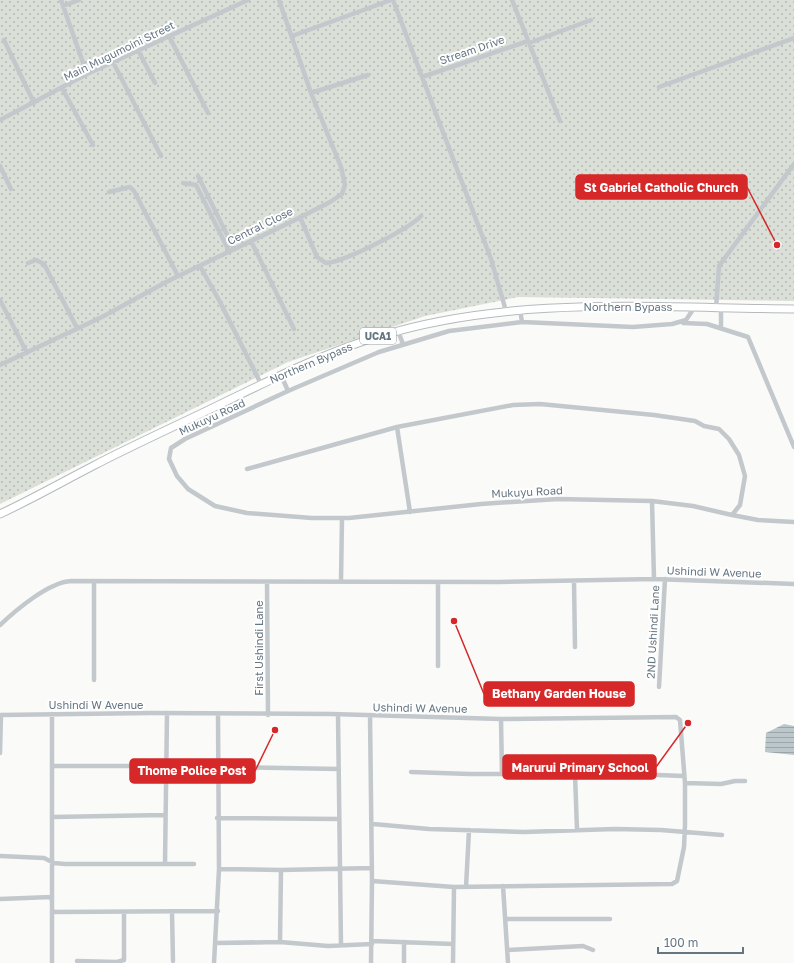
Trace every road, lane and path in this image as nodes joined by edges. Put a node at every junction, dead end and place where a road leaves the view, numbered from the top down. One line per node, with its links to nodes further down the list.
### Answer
1 (60, 0): 7 (street)
2 (79, 0): 7 (street)
3 (248, 0): 9 (street, Main Mugumoini Street)
4 (279, 0): 10 (street, Central Close)
5 (392, 0): 10 (street); 18 (street)
6 (512, 0): 13 (street)
7 (63, 6): 16 (street)
8 (591, 20): 13 (street, Stream Drive)
9 (169, 36): 14 (street, Main Mugumoini Street); 24 (street)
10 (292, 36): 22 (street, Central Close)
11 (794, 38): 20 (street)
12 (4, 40): 23 (street)
13 (528, 42): 18 (street, Stream Drive); 26 (street)
14 (138, 50): 15 (street, Main Mugumoini Street); 19 (street)
15 (113, 62): 16 (street, Main Mugumoini Street); 28 (street)
16 (87, 74): 21 (street, Main Mugumoini Street)
17 (368, 76): 22 (street)
18 (422, 77): 48 (street)
19 (155, 83)
20 (659, 87)
21 (62, 88): 23 (street, Main Mugumoini Street); 27 (street)
22 (311, 93): 36 (street, Central Close)
23 (34, 103): 25 (street, Main Mugumoini Street)
24 (208, 113)
25 (0, 120)
26 (560, 122)
27 (93, 145)
28 (161, 156)
29 (794, 164): 45 (street)
30 (0, 166): 33 (street)
31 (198, 176): 38 (street)
32 (183, 184): 39 (street)
33 (11, 188)
34 (109, 192): 42 (street)
35 (421, 216): 36 (street)
36 (300, 217): 37 (street, Central Close)
37 (251, 241): 38 (street, Central Close); 53 (street)
38 (234, 249): 39 (street, Central Close)
39 (229, 251): 41 (street, Central Close)
40 (28, 263): 51 (street)
41 (200, 266): 42 (street, Central Close); 59 (street)
42 (178, 276): 51 (street, Central Close)
43 (0, 300): 56 (street)
44 (694, 308): 45 (main road, Northern Bypass / UCA1); 47 (main road, Northern Bypass / UCA1); 50 (street)
45 (719, 308): 46 (main road, Northern Bypass / UCA1); 52 (street)
46 (794, 309)
47 (520, 310): 48 (main road, Northern Bypass / UCA1); 49 (street)
48 (506, 311): 54 (main road, Northern Bypass / UCA1)
49 (522, 322): 50 (street, Mukuyu Road); 55 (street, Mukuyu Road)
50 (683, 323): 52 (street, Mukuyu Road)
51 (77, 328): 56 (street, Central Close)
52 (721, 328): 62 (street, Mukuyu Road)
53 (294, 329)
54 (398, 331): 55 (street); 58 (main road, Northern Bypass / UCA1)
55 (403, 344): 60 (street, Mukuyu Road)
56 (27, 353): 57 (street, Central Close)
57 (0, 365)
58 (281, 375): 59 (main road, Northern Bypass / UCA1); 60 (street)
59 (261, 384): 66 (main road, Northern Bypass / UCA1)
60 (288, 391): 68 (street, Mukuyu Road)
61 (397, 427): 63 (street); 65 (street); 67 (street)
62 (794, 447)
63 (247, 468)
64 (652, 501): 65 (street, Mukuyu Road); 67 (street, Mukuyu Road); 70 (street, 2ND Ushindi Lane)
65 (410, 512): 68 (street, Mukuyu Road)
66 (0, 514)
67 (732, 515): 69 (street, Mukuyu Road)
68 (342, 518): 72 (street)
69 (794, 522)
70 (654, 579): 71 (street, Ushindi W Avenue); 73 (street, Ushindi W Avenue)
71 (665, 579): 77 (street, Ushindi W Avenue); 82 (street, 2ND Ushindi Lane)
72 (341, 581): 75 (street, Ushindi W Avenue); 76 (street, Ushindi W Avenue)
73 (574, 581): 76 (street, Ushindi W Avenue); 79 (street)
74 (94, 582): 75 (street, Ushindi W Avenue); 78 (street, Ushindi W Avenue); 81 (street)
75 (267, 582): 87 (street, First Ushindi Lane)
76 (438, 582): 80 (street)
77 (794, 584)
78 (0, 625)
79 (575, 647)
80 (438, 666)
81 (94, 680)
82 (659, 687)
83 (167, 713): 84 (street, Ushindi W Avenue); 85 (street, Ushindi W Avenue); 93 (street)
84 (52, 714): 86 (street, Ushindi W Avenue); 92 (street)
85 (218, 714): 87 (street, Ushindi W Avenue); 94 (street)
86 (0, 715): 91 (street)
87 (268, 715): 88 (street, Ushindi W Avenue)
88 (338, 715): 89 (street, Ushindi W Avenue); 95 (street)
89 (370, 715): 90 (street, Ushindi W Avenue); 106 (street)
90 (501, 719): 97 (street); 99 (street, Ushindi W Avenue)
91 (0, 753)
92 (52, 766): 93 (street); 103 (street)
93 (166, 766): 102 (street)
94 (218, 767): 95 (street); 104 (street)
95 (339, 769): 105 (street)
96 (411, 772): 97 (street)
97 (502, 774): 98 (street)
98 (575, 774): 99 (street); 108 (street)
99 (684, 776): 101 (street, Ushindi W Avenue)
100 (745, 781): 101 (street)
101 (685, 783): 109 (street, Ushindi W Avenue)
102 (164, 815): 103 (street); 113 (street)
103 (52, 817): 112 (street)
104 (218, 818): 105 (street); 115 (street)
105 (339, 819): 116 (street)
106 (373, 824): 107 (street); 117 (street)
107 (469, 830): 108 (street); 122 (street)
108 (577, 830): 109 (street)
109 (685, 833): 110 (street); 120 (street, Ushindi W Avenue)
110 (722, 836)
111 (0, 856): 112 (street)
112 (51, 862): 113 (street); 125 (street)
113 (164, 864): 114 (street)
114 (194, 864)
115 (219, 868): 118 (street); 124 (street)
116 (339, 868): 117 (street); 118 (street); 135 (street)
117 (372, 868): 119 (street)
118 (281, 870): 130 (street)
119 (372, 882): 121 (street); 133 (street)
120 (503, 886): 122 (street); 129 (street)
121 (454, 887): 122 (street); 134 (street)
122 (466, 887)
123 (0, 899): 125 (street)
124 (218, 911): 127 (street); 132 (street)
125 (53, 912): 126 (street); 140 (street)
126 (124, 912): 127 (street); 138 (street)
127 (172, 912): 139 (street)
128 (610, 918): 129 (street)
129 (505, 919): 136 (street)
130 (280, 942): 132 (street); 135 (street)
131 (404, 942): 133 (street); 134 (street); 143 (street)
132 (216, 943): 141 (street)
133 (372, 943): 135 (street); 142 (street)
134 (453, 944): 144 (street)
135 (341, 945)
136 (507, 950): 137 (street); 145 (street)
137 (593, 950)
138 (77, 961)
139 (173, 961)
140 (52, 963)
141 (214, 963)
142 (371, 963)
143 (404, 963)
144 (453, 963)
145 (508, 963)

